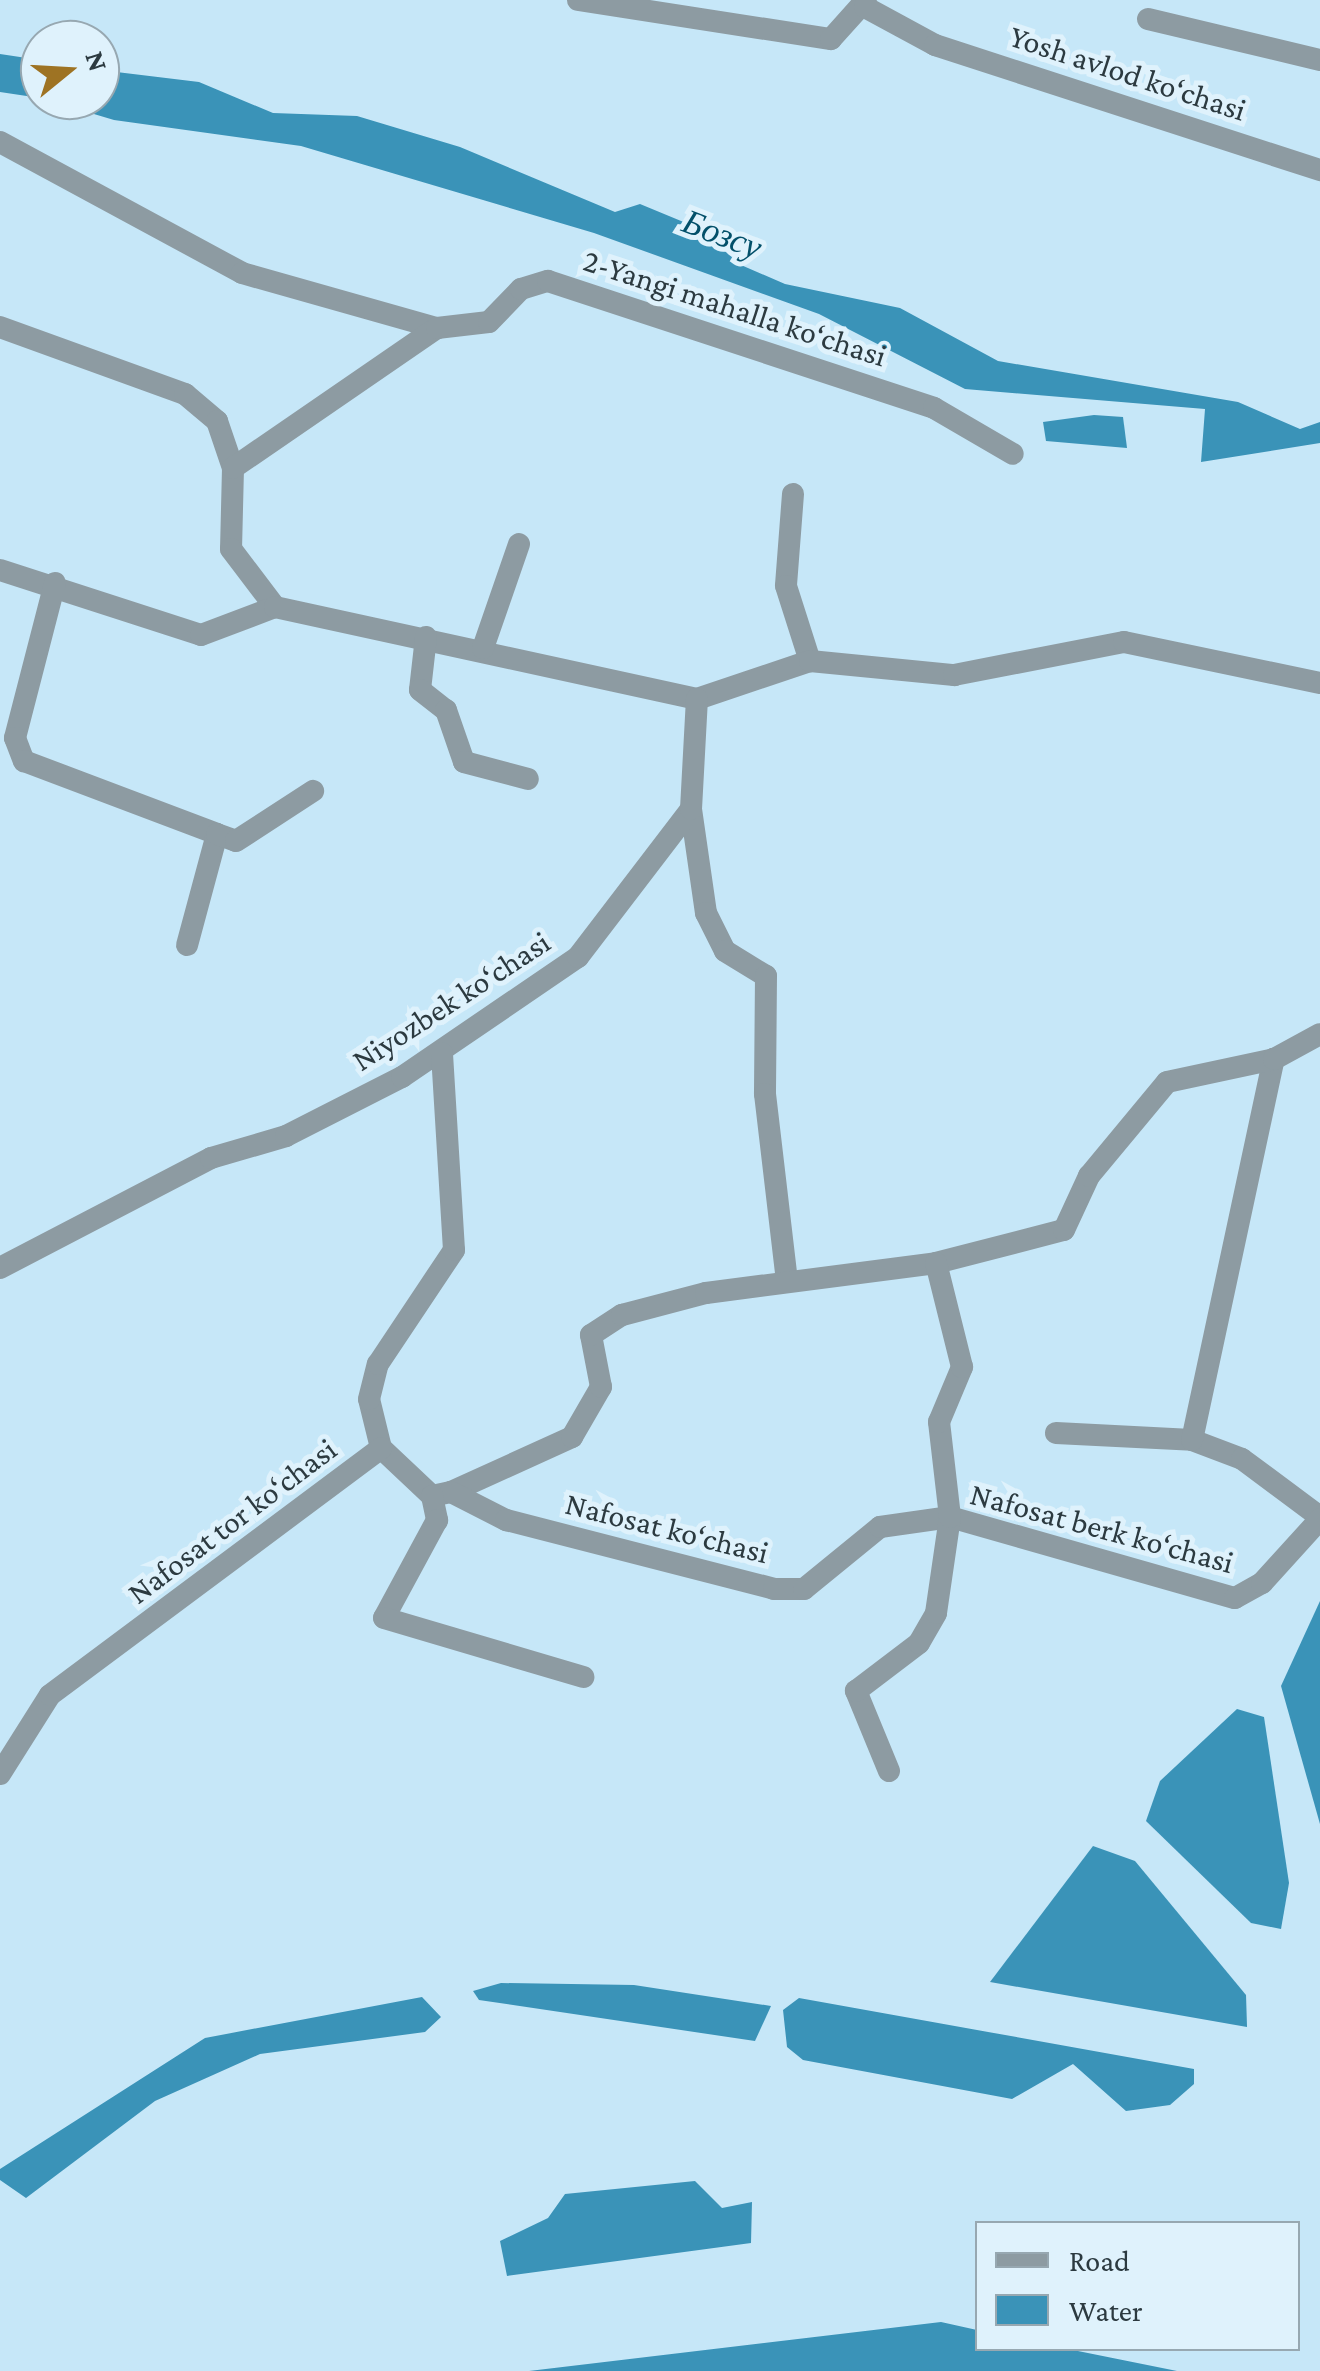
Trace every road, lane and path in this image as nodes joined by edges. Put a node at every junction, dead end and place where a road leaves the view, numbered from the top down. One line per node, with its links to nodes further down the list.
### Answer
1 (578, 0): 2 (street, Yosh avlod ko‘chasi)
2 (865, 4): 6 (street, Yosh avlod ko‘chasi)
3 (1148, 18): 4 (street)
4 (1320, 60)
5 (0, 142): 8 (street, 2-Yangi mahalla ko‘chasi)
6 (1320, 170)
7 (0, 326): 10 (street)
8 (437, 328): 9 (street, 2-Yangi mahalla ko‘chasi); 10 (street, 2-Yangi mahalla ko‘chasi)
9 (1013, 454)
10 (233, 468): 15 (street)
11 (793, 494): 18 (street)
12 (519, 544): 17 (street)
13 (0, 570): 14 (street)
14 (55, 583): 15 (street); 24 (street)
15 (274, 607): 16 (street)
16 (426, 637): 17 (street); 21 (street)
17 (483, 648): 20 (street)
18 (810, 660): 19 (street); 20 (street)
19 (1320, 683)
20 (697, 699): 23 (street)
21 (528, 779)
22 (313, 791): 24 (street)
23 (691, 809): 27 (street, Niyozbek ko‘chasi); 31 (street)
24 (217, 834): 25 (street)
25 (187, 946)
26 (1320, 1034): 28 (street, Nafosat ko‘chasi)
27 (442, 1053): 30 (street, Niyozbek ko‘chasi); 34 (street, Nafosat tor ko‘chasi)
28 (1274, 1059): 29 (street, Nafosat ko‘chasi); 33 (street)
29 (936, 1262): 31 (street, Nafosat ko‘chasi); 36 (street)
30 (0, 1268)
31 (787, 1281): 35 (street, Nafosat ko‘chasi)
32 (1056, 1433): 33 (street, Nafosat berk ko‘chasi)
33 (1192, 1440): 37 (street, Nafosat berk ko‘chasi)
34 (381, 1448): 35 (street, Nafosat ko‘chasi); 40 (street, Nafosat tor ko‘chasi)
35 (442, 1494): 36 (street, Nafosat ko‘chasi); 38 (street)
36 (950, 1517): 37 (street, Nafosat berk ko‘chasi); 39 (street, Nafosat berk ko‘chasi)
37 (1320, 1518)
38 (584, 1676)
39 (889, 1772)
40 (0, 1774)

